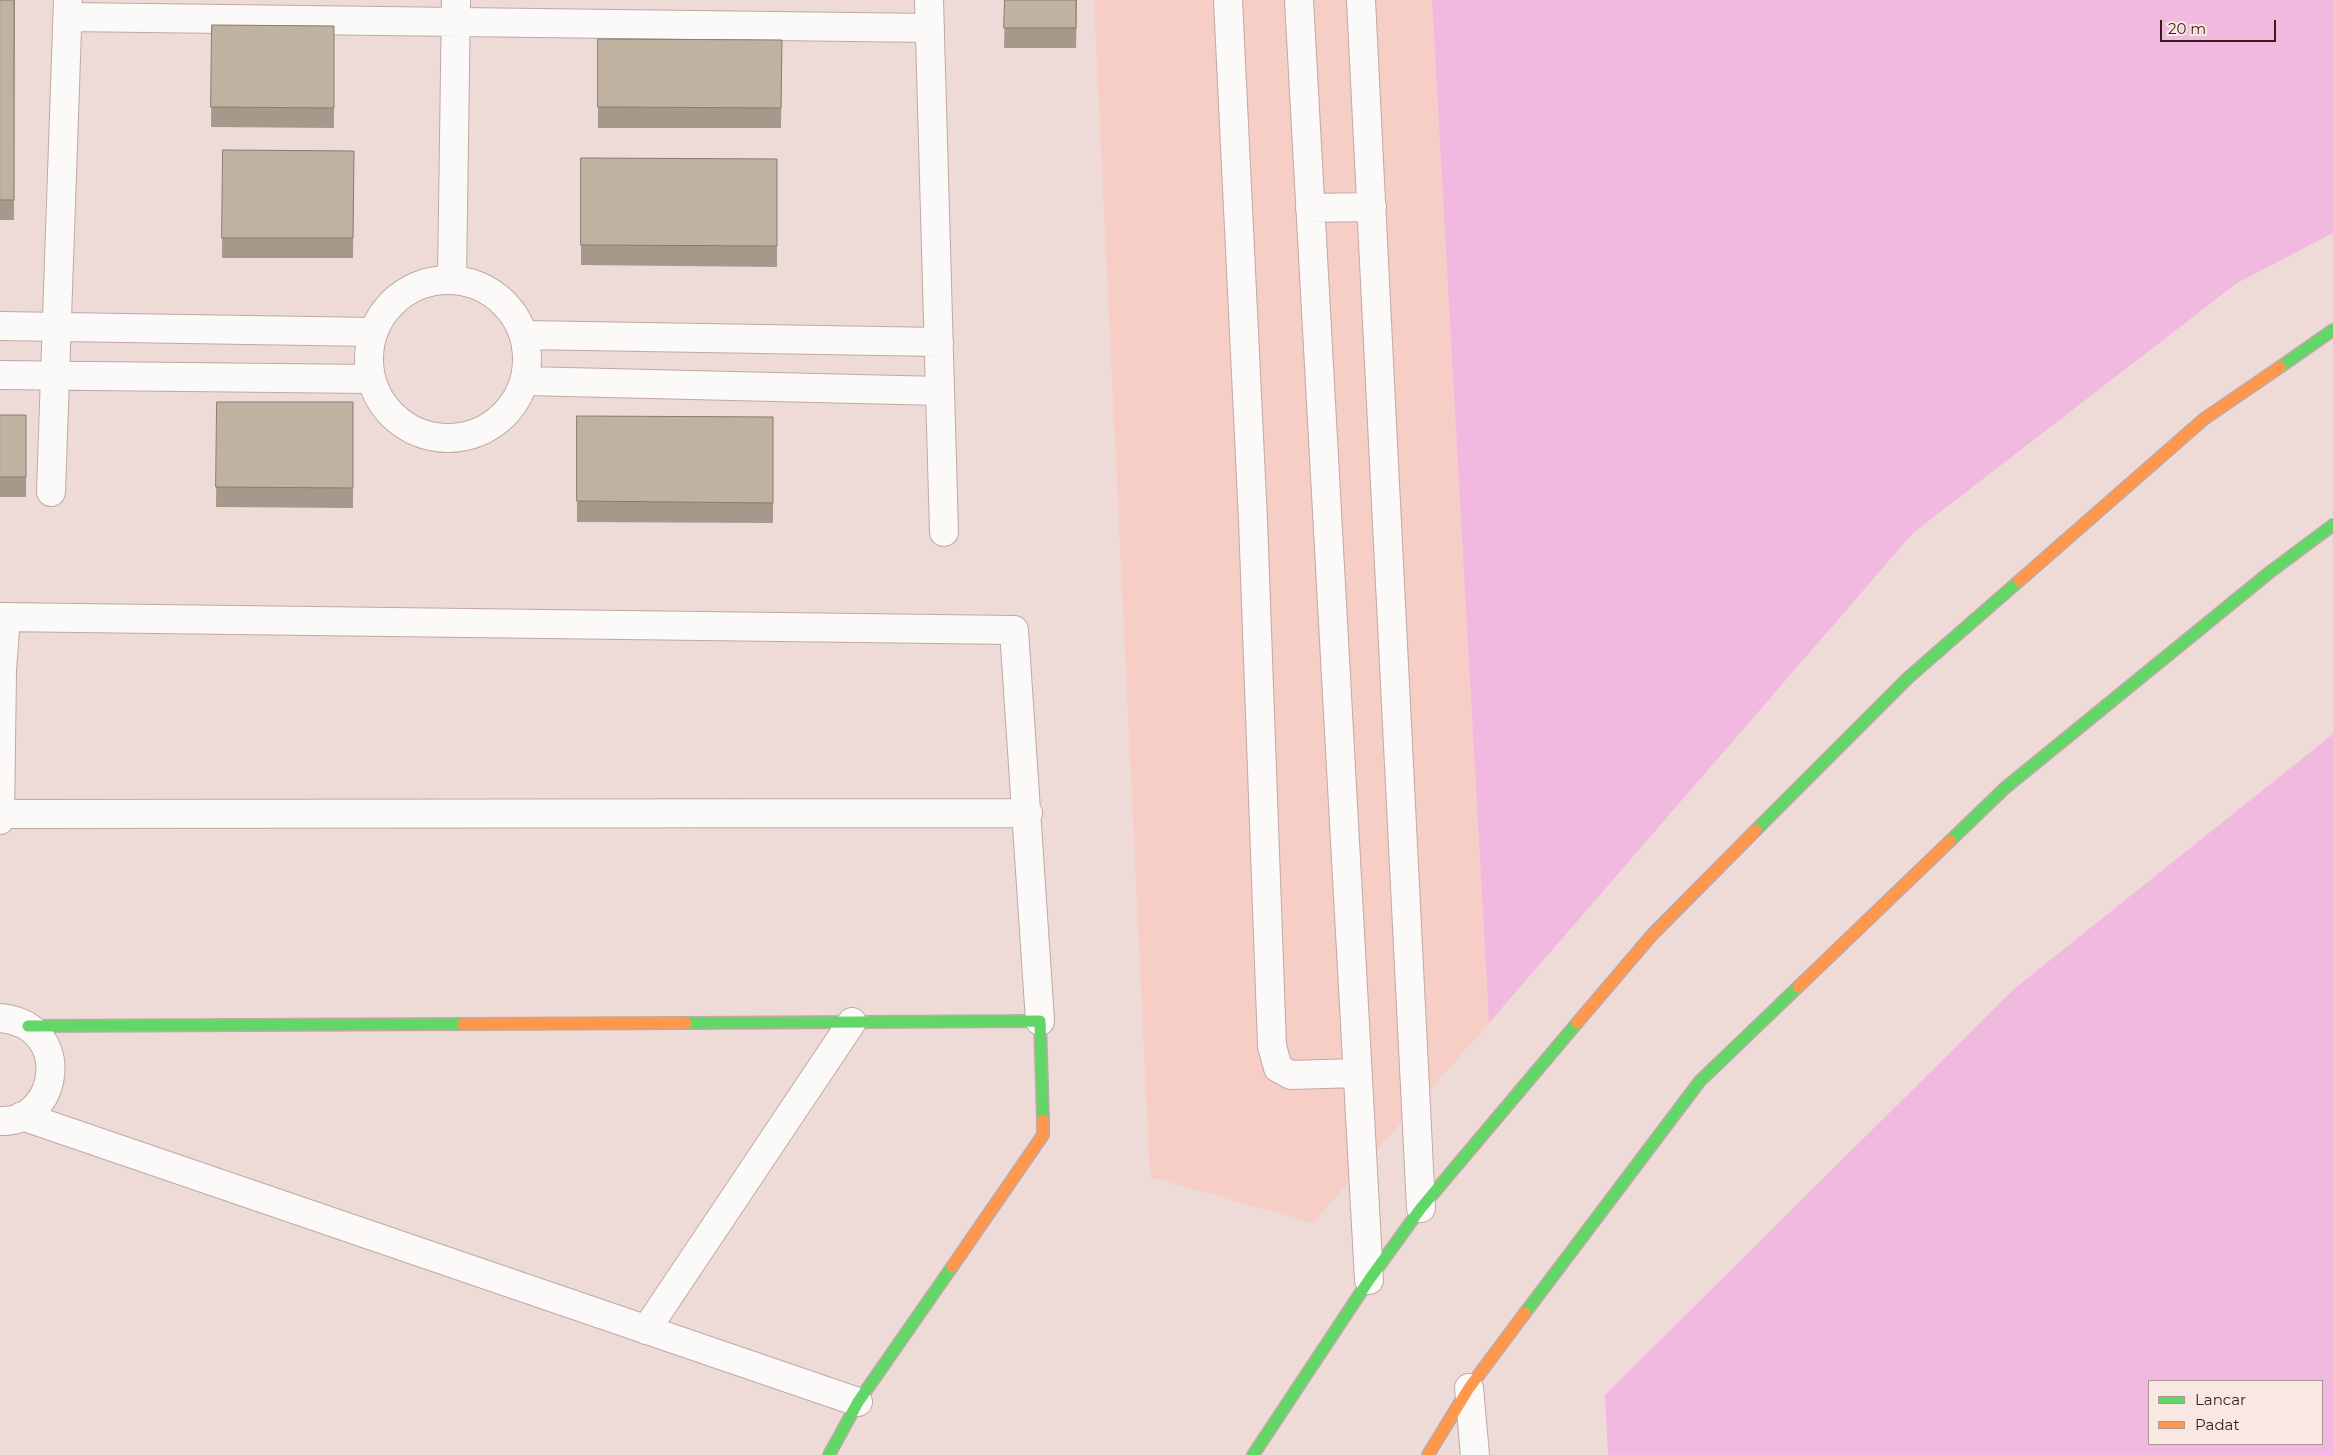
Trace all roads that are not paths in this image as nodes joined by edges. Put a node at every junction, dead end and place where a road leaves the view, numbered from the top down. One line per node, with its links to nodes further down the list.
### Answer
1 (929, 0): 7 (street)
2 (1228, 0): 33 (street)
3 (1299, 0): 9 (street)
4 (1361, 0): 8 (street)
5 (68, 8): 6 (street); 12 (street)
6 (455, 11): 7 (street); 10 (street)
7 (930, 28): 16 (street)
8 (1372, 207): 9 (street); 35 (street)
9 (1310, 208): 33 (street)
10 (452, 279): 14 (street); 15 (street)
11 (0, 326): 12 (street)
12 (57, 326): 14 (street); 18 (street)
13 (2333, 330): 35 (street)
14 (372, 332): 19 (street)
15 (525, 335): 16 (street); 20 (street)
16 (939, 342): 21 (street)
17 (0, 375): 18 (street)
18 (55, 375): 19 (street); 22 (street)
19 (369, 380): 20 (street)
20 (526, 381): 21 (street)
21 (940, 391): 24 (street)
22 (52, 492)
23 (2333, 526): 38 (street)
24 (944, 532)
25 (3, 617): 26 (street); 27 (street)
26 (1028, 813): 27 (street); 30 (street)
27 (0, 814): 28 (street)
28 (0, 820)
29 (0, 1018): 32 (street)
30 (1040, 1021): 31 (street); 39 (street)
31 (852, 1022): 32 (street); 37 (street)
32 (28, 1026): 34 (street)
33 (1357, 1073): 36 (street)
34 (11, 1119): 37 (street)
35 (1421, 1208): 36 (street)
36 (1368, 1280): 41 (street)
37 (646, 1330): 39 (street)
38 (1468, 1388): 42 (street); 43 (street)
39 (858, 1402): 40 (street)
40 (829, 1455)
41 (1252, 1455)
42 (1428, 1455)
43 (1475, 1455)

